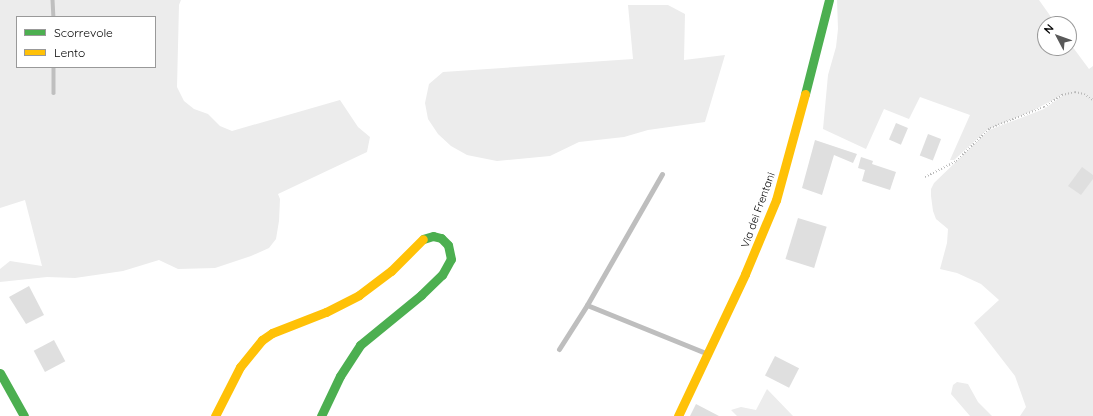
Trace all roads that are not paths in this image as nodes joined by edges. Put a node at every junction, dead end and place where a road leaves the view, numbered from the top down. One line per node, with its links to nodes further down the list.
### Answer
1 (829, 0): 5 (street, Via dei Frentani)
2 (662, 174): 3 (lane)
3 (587, 305): 4 (lane); 5 (lane)
4 (559, 349)
5 (707, 354): 10 (street, Via dei Frentani)
6 (0, 373): 7 (street)
7 (24, 416)
8 (215, 416): 9 (street)
9 (321, 416)
10 (678, 416)

